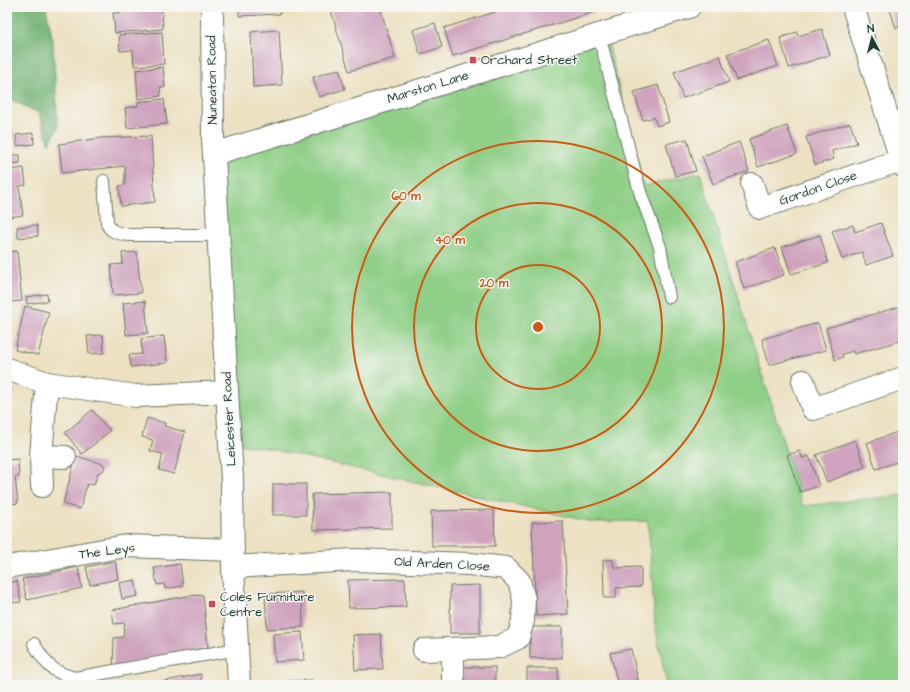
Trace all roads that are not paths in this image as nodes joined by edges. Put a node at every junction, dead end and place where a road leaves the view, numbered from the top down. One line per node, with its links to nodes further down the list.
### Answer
1 (212, 7): 5 (street, Nuneaton Road)
2 (853, 7): 6 (street)
3 (678, 9): 4 (street, Marston Lane)
4 (599, 35): 5 (street, Marston Lane); 10 (lane)
5 (214, 154): 9 (street, Leicester Road)
6 (902, 163): 8 (street, Gordon Close)
7 (104, 181): 9 (lane)
8 (752, 184)
9 (218, 235): 15 (street, Leicester Road)
10 (669, 297)
11 (7, 369): 14 (street)
12 (903, 378): 13 (street)
13 (803, 381)
14 (46, 383): 15 (street); 16 (street)
15 (228, 392): 19 (street, Leicester Road)
16 (41, 456): 17 (street); 18 (street)
17 (65, 457)
18 (42, 486)
19 (233, 559): 20 (street, The Leys); 22 (street, Leicester Road); 24 (street, Old Arden Close)
20 (7, 567)
21 (34, 644): 22 (lane)
22 (237, 649): 25 (street, Leicester Road)
23 (424, 650): 24 (street, Old Arden Close)
24 (453, 650): 26 (street)
25 (239, 685)
26 (453, 685)

